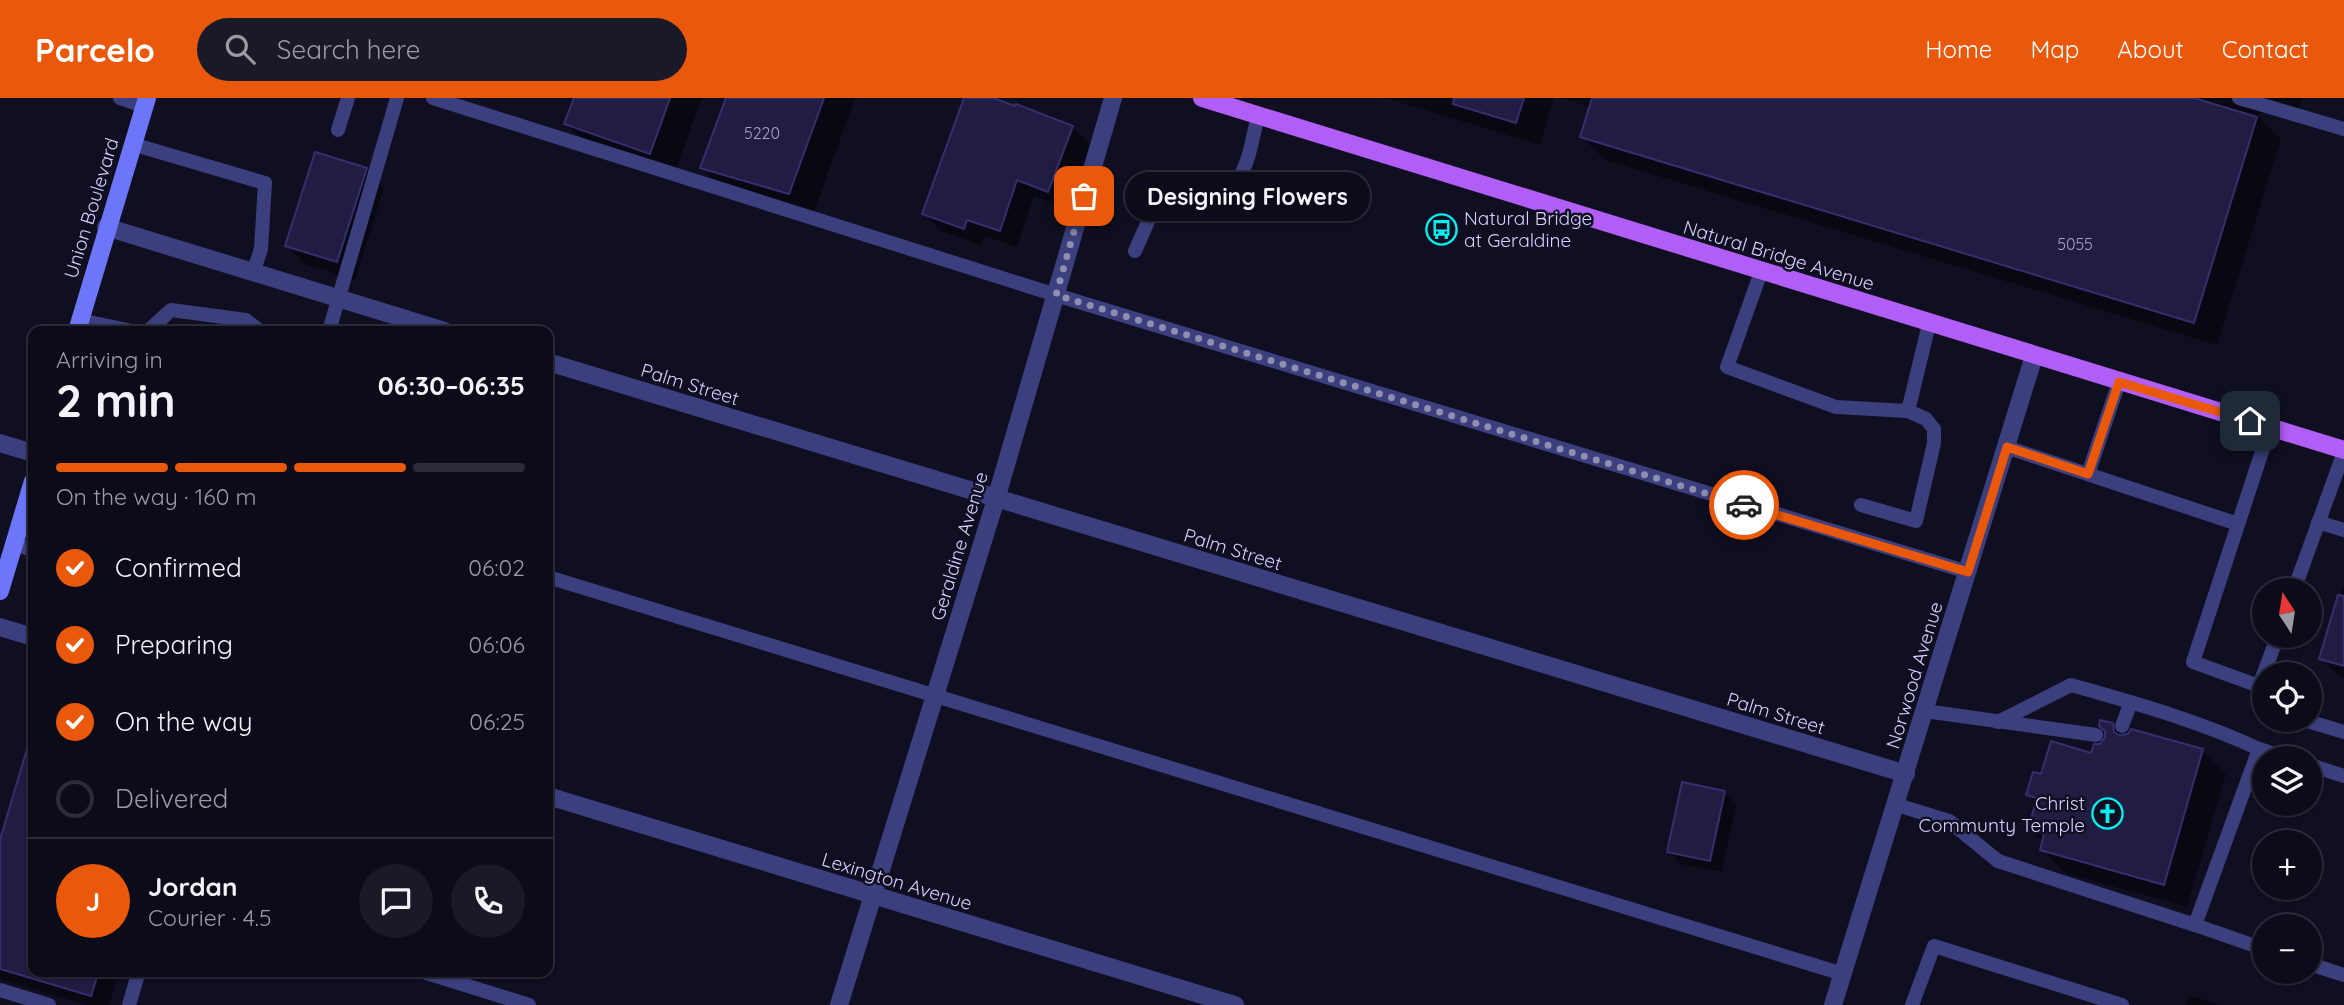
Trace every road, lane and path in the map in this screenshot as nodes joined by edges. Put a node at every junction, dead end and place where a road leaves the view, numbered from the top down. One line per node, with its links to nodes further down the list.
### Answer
1 (120, 98): 8 (lane)
2 (348, 98): 11 (lane)
3 (397, 98): 18 (lane)
4 (433, 98): 17 (lane)
5 (1113, 98): 17 (street, Geraldine Avenue)
6 (1202, 98): 9 (main road, Natural Bridge Avenue)
7 (2239, 98): 10 (lane)
8 (146, 102): 12 (main road, Union Boulevard)
9 (1258, 116): 14 (lane); 15 (main road, Natural Bridge Avenue)
10 (2344, 129)
11 (338, 130)
12 (132, 144): 13 (main road, Union Boulevard); 16 (lane)
13 (106, 228): 16 (street); 20 (main road, Union Boulevard)
14 (1135, 251)
15 (1761, 272): 19 (main road, Natural Bridge Avenue); 28 (lane)
16 (253, 273): 18 (street)
17 (1056, 295): 36 (street, Geraldine Avenue); 43 (lane)
18 (339, 298): 23 (lane); 24 (street)
19 (1929, 324): 25 (main road, Natural Bridge Avenue); 28 (lane)
20 (78, 325)
21 (153, 326): 22 (lane)
22 (254, 326)
23 (331, 326)
24 (428, 326)
25 (2034, 356): 27 (main road, Natural Bridge Avenue); 31 (street, Norwood Avenue)
26 (553, 364): 36 (street, Palm Street)
27 (2119, 382): 29 (main road, Natural Bridge Avenue); 34 (lane)
28 (1908, 411): 37 (lane)
29 (2270, 427): 33 (main road, Natural Bridge Avenue); 39 (lane)
30 (0, 443): 32 (street)
31 (2007, 447): 34 (lane); 43 (street, Norwood Avenue)
32 (28, 451)
33 (2344, 451): 38 (lane)
34 (2088, 474): 39 (lane)
35 (28, 498): 41 (main road)
36 (996, 499): 50 (street, Geraldine Avenue); 61 (street, Palm Street)
37 (1861, 505)
38 (2318, 522): 40 (lane); 44 (lane)
39 (2238, 524): 49 (lane)
40 (2344, 530)
41 (14, 544): 42 (lane); 46 (main road)
42 (28, 548)
43 (1968, 572): 52 (street, Norwood Avenue)
44 (2298, 578)
45 (553, 579): 50 (lane)
46 (0, 591)
47 (0, 627): 48 (street)
48 (28, 635)
49 (2252, 684)
50 (935, 695): 65 (street, Geraldine Avenue); 69 (lane)
51 (2131, 702): 53 (lane); 55 (lane); 58 (lane)
52 (1925, 711): 53 (lane); 61 (street, Norwood Avenue)
53 (1997, 722): 57 (lane)
54 (2322, 725): 56 (lane)
55 (2122, 726)
56 (2344, 732)
57 (2096, 735)
58 (2253, 746)
59 (2252, 768): 66 (lane)
60 (2322, 769): 62 (lane)
61 (1906, 774): 64 (street, Norwood Avenue)
62 (2344, 776)
63 (553, 798): 65 (street, Lexington Avenue)
64 (1897, 805): 66 (lane); 69 (street, Norwood Avenue)
65 (872, 895): 77 (street, Geraldine Avenue); 78 (street, Lexington Avenue)
66 (2195, 925): 67 (lane)
67 (2252, 945)
68 (2322, 968): 70 (lane)
69 (1843, 974): 79 (street, Norwood Avenue)
70 (2344, 975)
71 (137, 977): 75 (lane)
72 (439, 977): 76 (lane)
73 (0, 990): 74 (lane)
74 (49, 1005)
75 (129, 1005)
76 (529, 1005)
77 (839, 1005)
78 (1235, 1005)
79 (1833, 1005)
80 (1912, 1005): 81 (lane)
81 (2122, 1005)

